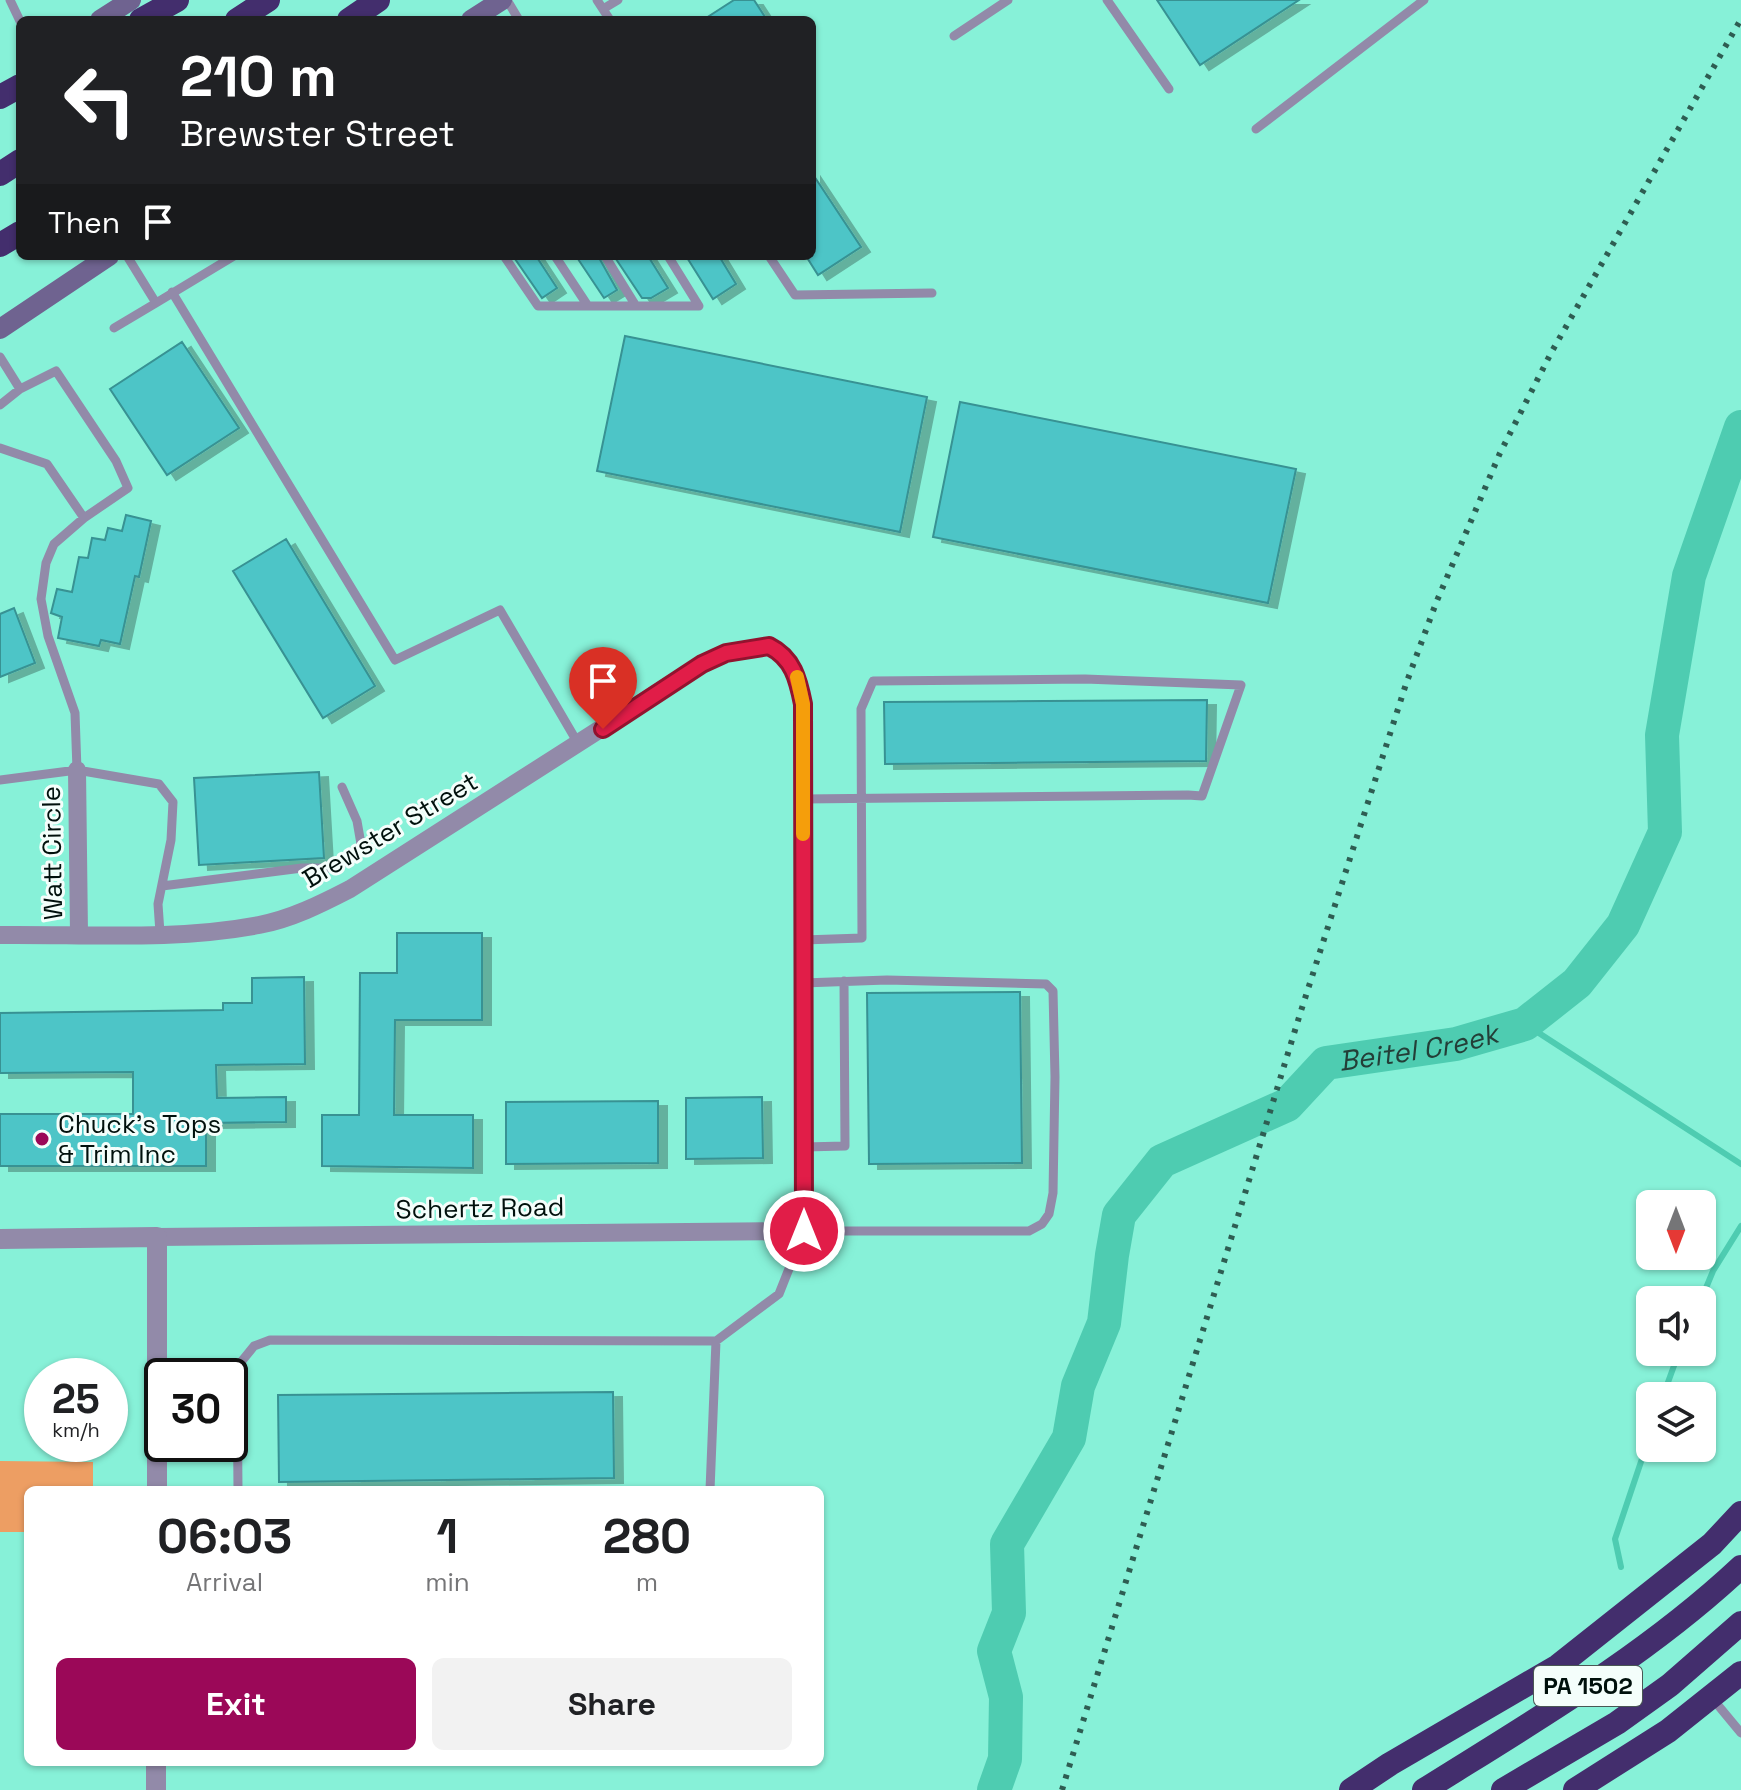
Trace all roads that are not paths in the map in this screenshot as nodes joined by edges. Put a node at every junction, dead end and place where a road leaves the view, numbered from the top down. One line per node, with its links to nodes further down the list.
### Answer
1 (8, 0): 11 (lane)
2 (131, 0): 13 (main road)
3 (177, 0): 14 (highway)
4 (268, 0): 15 (highway)
5 (378, 0): 16 (highway)
6 (504, 0): 17 (main road)
7 (618, 0): 12 (lane)
8 (1008, 0): 18 (lane)
9 (1107, 0): 19 (lane)
10 (1424, 0): 20 (lane)
11 (0, 4)
12 (600, 5)
13 (106, 16)
14 (148, 16)
15 (243, 16)
16 (355, 16)
17 (478, 16)
18 (954, 36)
19 (1169, 89)
20 (1256, 129)
21 (103, 260): 35 (main road)
22 (129, 260): 31 (lane)
23 (227, 260): 29 (lane)
24 (507, 260): 32 (lane)
25 (558, 260): 32 (lane)
26 (607, 260): 33 (lane)
27 (670, 260): 33 (lane)
28 (772, 260): 30 (lane)
29 (172, 292): 31 (lane); 41 (lane)
30 (932, 293)
31 (156, 303): 34 (lane)
32 (588, 306): 33 (lane)
33 (636, 306)
34 (114, 328)
35 (0, 329)
36 (0, 357): 37 (lane)
37 (20, 389): 38 (lane); 40 (lane)
38 (0, 405)
39 (0, 448): 40 (lane)
40 (84, 518): 42 (lane)
41 (579, 745): 46 (street, Brewster Street); 49 (street, Brewster Street)
42 (77, 770): 43 (lane); 48 (lane); 51 (street, Watt Circle)
43 (0, 780)
44 (342, 787): 47 (lane)
45 (860, 798): 45 (lane); 46 (lane); 53 (lane)
46 (803, 799): 53 (street)
47 (336, 868): 48 (lane); 49 (lane)
48 (162, 886): 50 (lane)
49 (350, 889): 50 (street, Brewster Street)
50 (160, 933): 51 (street, Brewster Street)
51 (79, 934): 52 (street, Brewster Street)
52 (0, 935)
53 (803, 940): 55 (street)
54 (844, 981): 55 (lane); 56 (lane); 57 (lane)
55 (803, 983): 56 (street)
56 (804, 1147): 57 (street)
57 (804, 1231): 58 (street, Schertz Road); 60 (lane)
58 (157, 1237): 59 (street); 61 (street)
59 (0, 1239)
60 (716, 1341): 62 (lane); 63 (lane)
61 (157, 1486)
62 (238, 1486)
63 (710, 1486)
64 (1741, 1513): 72 (highway)
65 (1741, 1567): 73 (highway, PA 1502)
66 (1741, 1623): 74 (highway, PA 1502)
67 (1741, 1673): 68 (highway)
68 (1712, 1698): 69 (lane); 75 (highway)
69 (1741, 1733)
70 (156, 1766): 71 (street)
71 (156, 1790)
72 (1351, 1790)
73 (1424, 1790)
74 (1503, 1790)
75 (1575, 1790)

